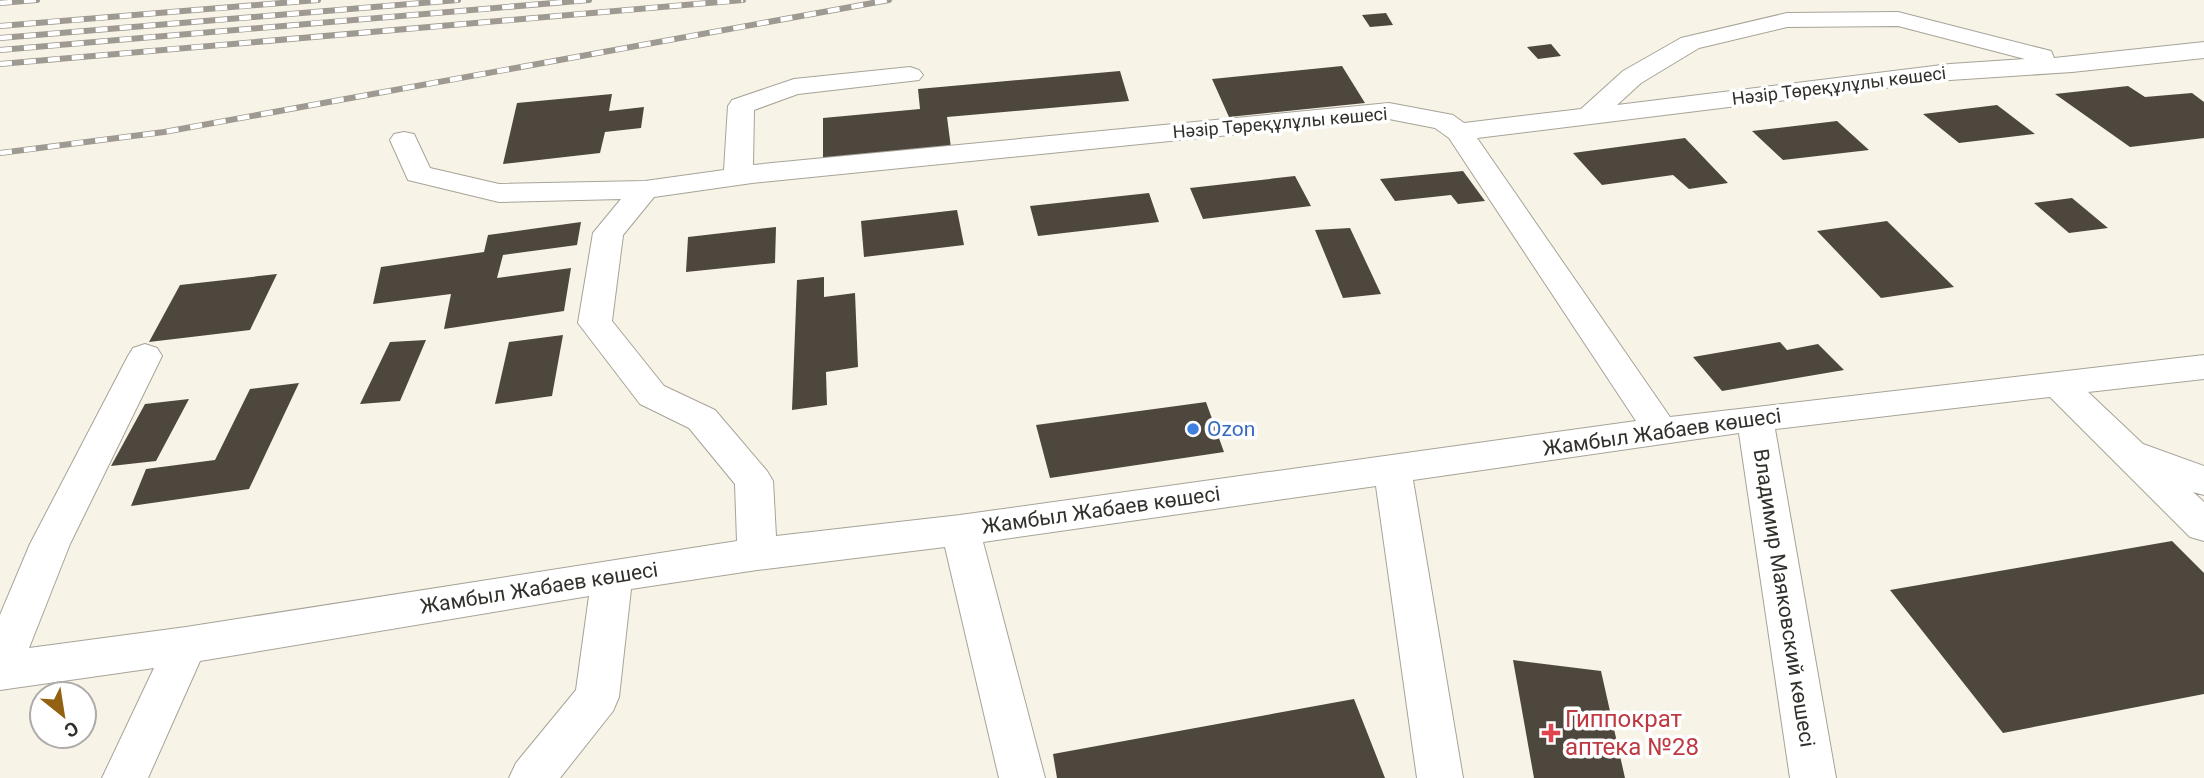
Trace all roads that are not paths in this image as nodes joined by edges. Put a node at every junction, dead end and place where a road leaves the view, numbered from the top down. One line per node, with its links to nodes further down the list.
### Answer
1 (2204, 50): 2 (street, Нәзір Төреқұлұлы көшесі)
2 (2072, 64): 4 (street, Нәзір Төреқұлұлы көшесі); 4 (street)
3 (910, 75): 7 (street)
4 (1589, 116): 5 (street, Нәзір Төреқұлұлы көшесі)
5 (1459, 132): 7 (street, Нәзір Төреқұлұлы көшесі); 13 (street)
6 (404, 140): 8 (street, Нәзір Төреқұлұлы көшесі)
7 (738, 176): 8 (street, Нәзір Төреқұлұлы көшесі)
8 (645, 190): 19 (street)
9 (145, 356): 22 (street)
10 (2204, 368): 11 (street, Жамбыл Жабаев көшесі)
11 (2058, 384): 12 (street, Жамбыл Жабаев көшесі); 14 (street)
12 (1755, 418): 13 (street, Жамбыл Жабаев көшесі); 27 (street, Владимир Маяковский көшесі)
13 (1661, 430): 15 (street, Жамбыл Жабаев көшесі)
14 (2129, 453): 16 (street); 17 (street)
15 (1392, 469): 18 (street, Жамбыл Жабаев көшесі); 26 (street)
16 (2204, 481)
17 (2204, 526)
18 (960, 530): 19 (street, Жамбыл Жабаев көшесі); 25 (street)
19 (757, 554): 20 (street, Жамбыл Жабаев көшесі)
20 (612, 577): 21 (street, Жамбыл Жабаев көшесі); 24 (street)
21 (186, 645): 22 (street, Жамбыл Жабаев көшесі); 23 (street)
22 (0, 668)
23 (125, 778)
24 (532, 778)
25 (1021, 778)
26 (1440, 778)
27 (1813, 778)

